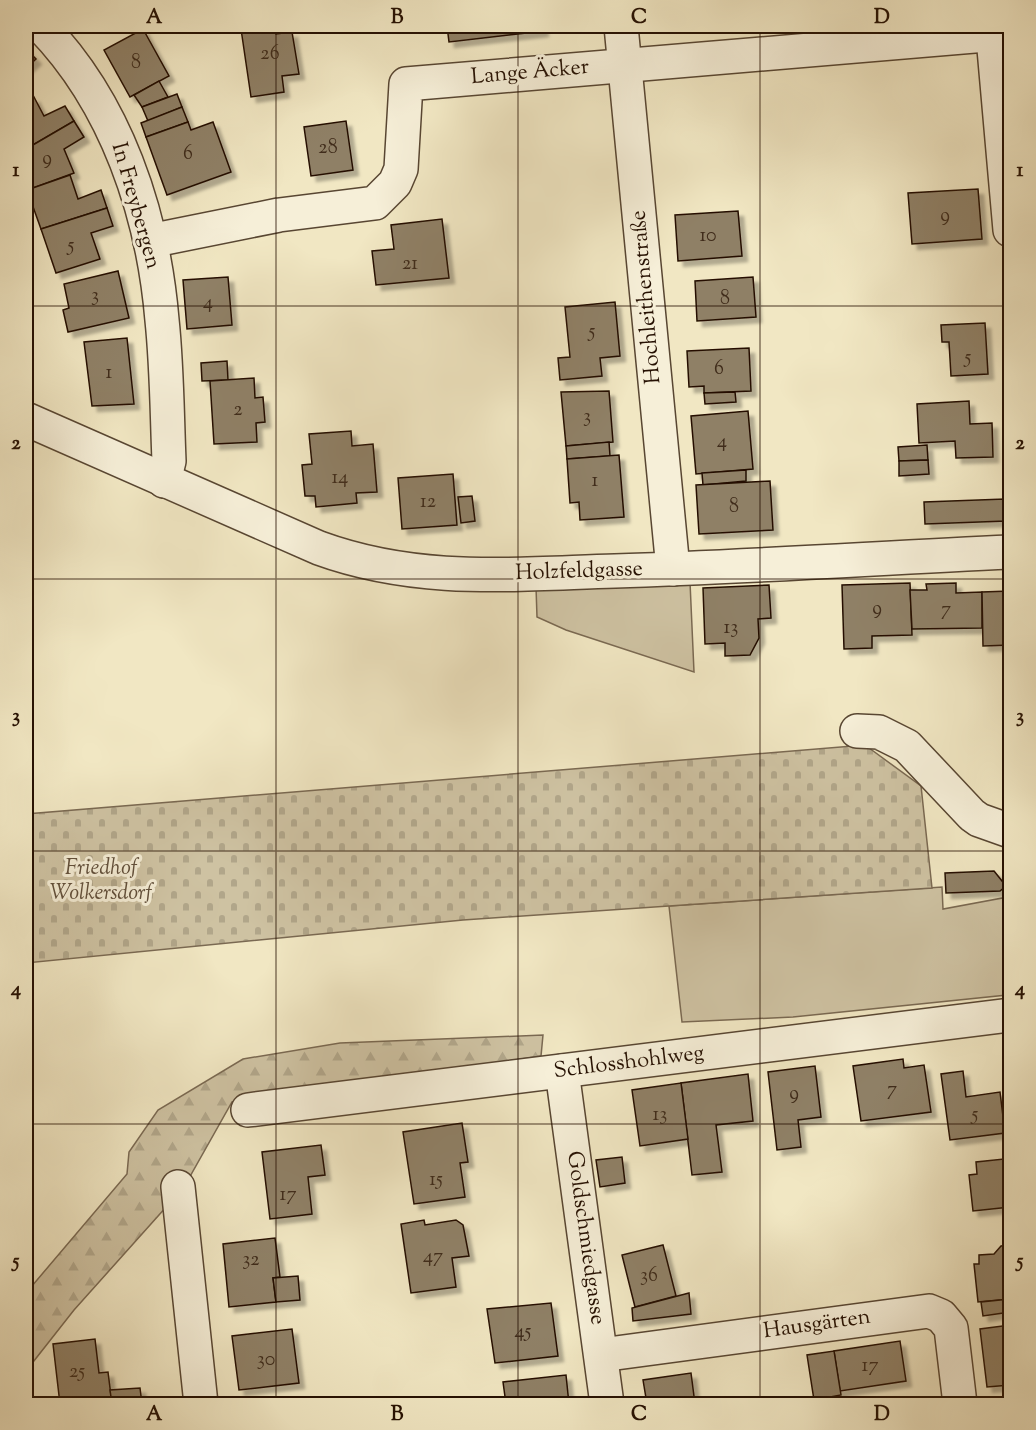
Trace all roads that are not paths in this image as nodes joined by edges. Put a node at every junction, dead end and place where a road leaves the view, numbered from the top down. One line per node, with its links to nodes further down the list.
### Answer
1 (41, 26): 6 (street, In Freybergen)
2 (621, 26): 4 (street, Hochleithenstraße)
3 (998, 31): 4 (street, Lange Äcker); 5 (street)
4 (625, 65): 6 (street, Lange Äcker); 10 (street, Hochleithenstraße)
5 (1011, 230)
6 (150, 240): 8 (street, In Freybergen)
7 (26, 418): 8 (street, Holzfeldgasse)
8 (164, 481): 10 (street, Holzfeldgasse)
9 (1011, 552): 10 (street, Holzfeldgasse)
10 (674, 569)
11 (857, 731): 12 (street)
12 (1011, 831)
13 (1011, 1015): 14 (street, Schlosshohlweg)
14 (562, 1071): 15 (street, Schlosshohlweg); 17 (street, Goldschmiedgasse)
15 (248, 1110)
16 (178, 1187): 18 (street)
17 (601, 1355): 19 (street, Goldschmiedgasse); 20 (street, Hausgärten)
18 (201, 1404)
19 (607, 1404)
20 (960, 1404)

